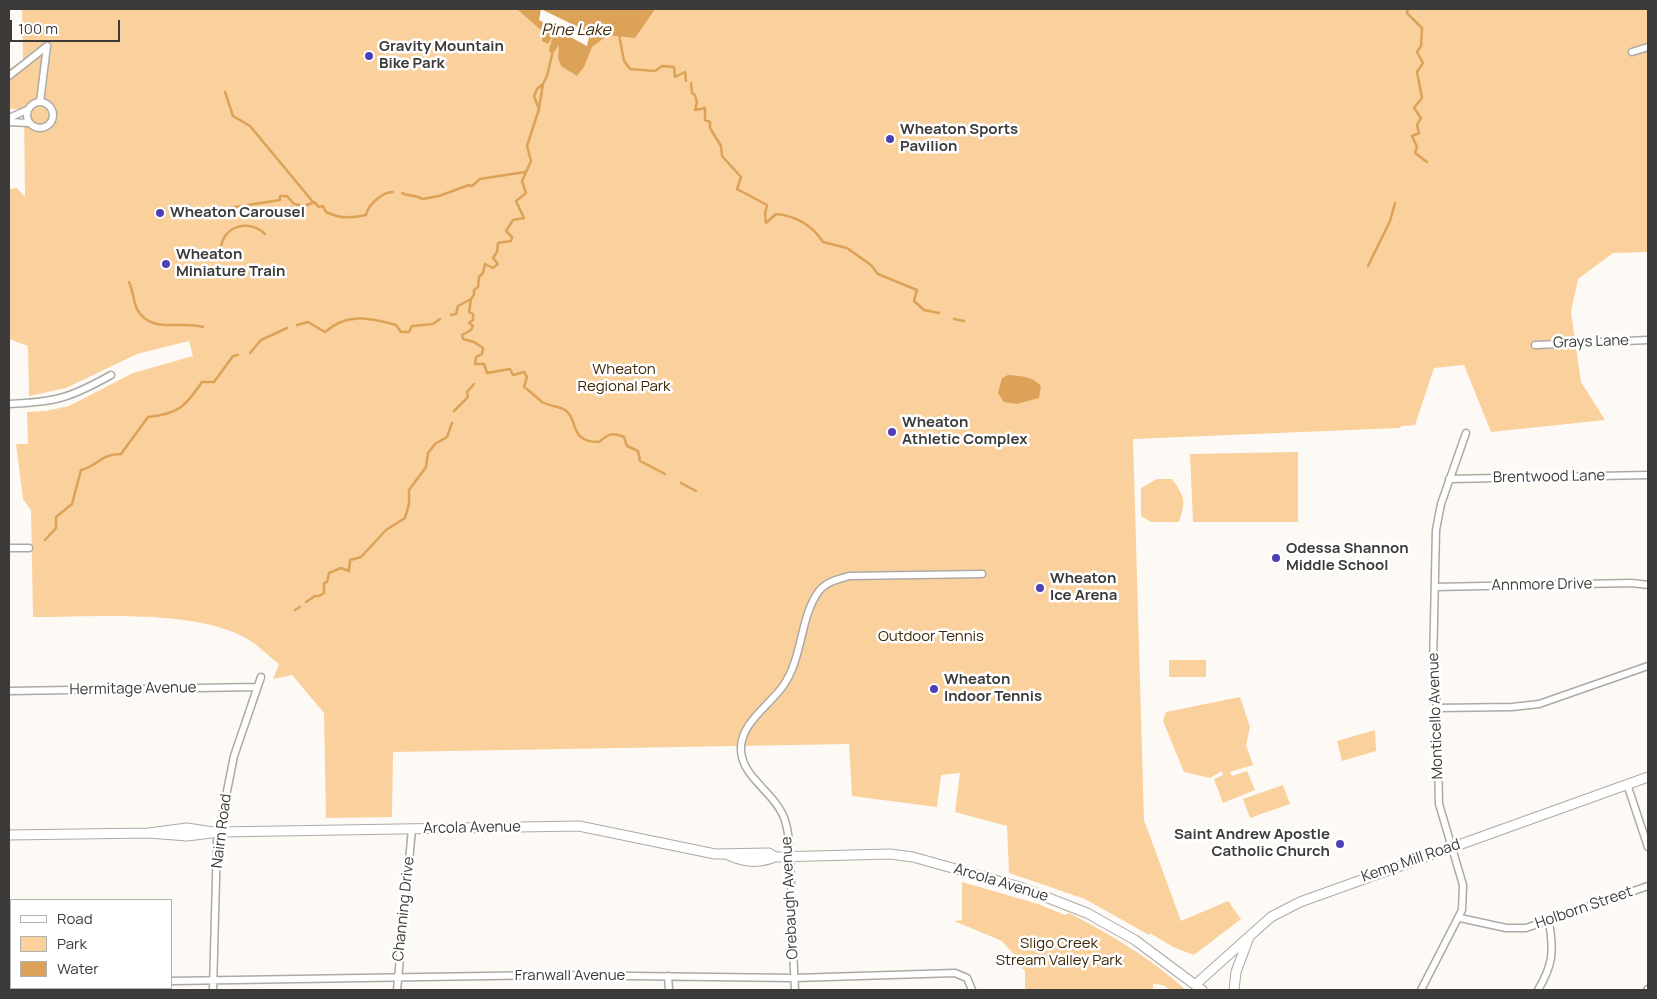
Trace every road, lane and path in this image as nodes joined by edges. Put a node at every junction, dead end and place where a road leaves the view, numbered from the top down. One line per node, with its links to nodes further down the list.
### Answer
1 (1648, 47): 2 (street)
2 (1632, 52)
3 (9, 76): 4 (street)
4 (40, 102): 5 (street); 7 (street)
5 (27, 110): 6 (street); 7 (street)
6 (9, 120): 7 (street)
7 (29, 123)
8 (1648, 340): 9 (street, Grays Lane)
9 (1535, 345)
10 (112, 374): 11 (street)
11 (9, 404)
12 (1466, 433): 14 (street, Monticello Avenue)
13 (1648, 475): 14 (street, Brentwood Lane)
14 (1449, 479): 19 (street, Monticello Avenue)
15 (9, 548): 16 (street)
16 (30, 548)
17 (982, 574): 32 (street, Orebaugh Avenue)
18 (1648, 585): 19 (street, Annmore Drive)
19 (1435, 587): 24 (street, Monticello Avenue)
20 (1648, 666): 24 (street)
21 (261, 677): 22 (street, Nairn Road)
22 (257, 687): 23 (street, Hermitage Avenue); 28 (street, Nairn Road)
23 (9, 691)
24 (1437, 708): 30 (street, Monticello Avenue)
25 (1648, 776): 26 (street, Kemp Mill Road)
26 (1627, 784): 30 (street, Kemp Mill Road); 31 (street)
27 (412, 829): 28 (street, Arcola Avenue); 32 (street, Arcola Avenue); 38 (street, Channing Drive)
28 (216, 832): 29 (street, Arcola Avenue); 41 (street, Nairn Road)
29 (9, 835)
30 (1452, 846): 34 (street, Monticello Avenue); 36 (street, Kemp Mill Road)
31 (1648, 847)
32 (790, 856): 39 (street, Orebaugh Avenue); 42 (street, Arcola Avenue)
33 (1648, 886): 35 (street, Holborn Street)
34 (1460, 918): 35 (street, Holborn Street); 49 (street, Monticello Avenue)
35 (1549, 922): 50 (street)
36 (1250, 934): 42 (street, Kemp Mill Road); 48 (street)
37 (668, 976): 38 (street, Franwall Avenue); 39 (street, Franwall Avenue); 45 (street)
38 (397, 978): 41 (street, Franwall Avenue); 44 (street, Channing Drive)
39 (794, 978): 46 (street, Orebaugh Avenue); 47 (street, Franwall Avenue)
40 (172, 981): 41 (street, Franwall Avenue)
41 (213, 981): 43 (street, Nairn Road)
42 (1199, 987)
43 (213, 990)
44 (397, 990)
45 (668, 990)
46 (794, 990)
47 (972, 990)
48 (1234, 990)
49 (1421, 990)
50 (1538, 990)

